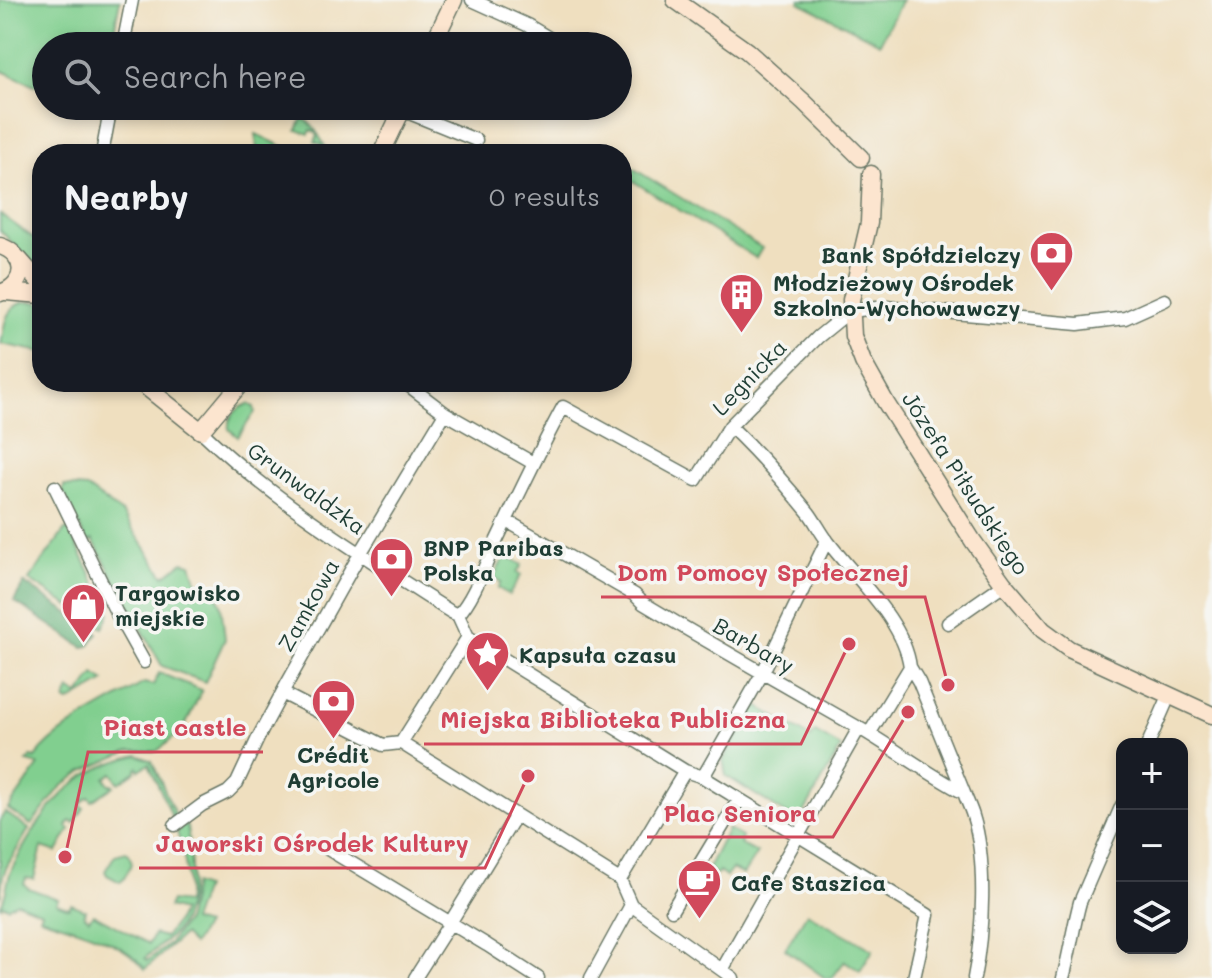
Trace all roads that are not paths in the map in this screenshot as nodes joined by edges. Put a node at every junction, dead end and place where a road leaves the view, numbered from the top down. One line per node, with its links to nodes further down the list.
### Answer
1 (132, 0): 5 (street)
2 (454, 0): 6 (street)
3 (472, 0): 7 (street)
4 (675, 0): 14 (street)
5 (126, 32)
6 (439, 32)
7 (539, 32)
8 (108, 120): 12 (street)
9 (397, 120): 13 (street)
10 (430, 120): 11 (street)
11 (476, 140)
12 (104, 144)
13 (386, 144)
14 (861, 158)
15 (871, 174): 21 (street)
16 (7, 248): 17 (street); 19 (street)
17 (32, 275)
18 (32, 287): 19 (street)
19 (3, 292)
20 (1165, 300): 21 (street)
21 (850, 311): 26 (street, Legnicka); 33 (street, Józefa Piłsudskiego)
22 (152, 392): 27 (street, Grunwaldzka)
23 (234, 392): 27 (street)
24 (417, 392): 25 (street)
25 (445, 413): 28 (street); 32 (street, Zamkowa)
26 (730, 426): 28 (street, Legnicka); 31 (street)
27 (201, 431): 32 (street, Grunwaldzka)
28 (533, 463): 30 (street)
29 (55, 487): 37 (street)
30 (507, 521): 34 (street); 39 (street, Barbary)
31 (827, 540): 38 (street); 39 (street)
32 (360, 554): 34 (street, Grunwaldzka); 40 (street, Zamkowa)
33 (1004, 584): 35 (street); 41 (street, Józefa Piłsudskiego)
34 (458, 615): 36 (street)
35 (948, 623)
36 (468, 637): 45 (street); 46 (street)
37 (144, 662)
38 (910, 667): 43 (street); 48 (street)
39 (762, 674): 43 (street, Barbary); 47 (street)
40 (282, 693): 45 (street); 52 (street, Zamkowa)
41 (1169, 696): 42 (street, Józefa Piłsudskiego); 44 (street)
42 (1212, 715)
43 (864, 731): 48 (street, Barbary); 53 (street)
44 (1151, 738)
45 (401, 743): 51 (street)
46 (685, 771): 47 (street); 55 (street)
47 (703, 777): 49 (street)
48 (964, 793): 64 (street)
49 (739, 799): 53 (street); 57 (street)
50 (1120, 810): 65 (street)
51 (516, 815): 55 (street); 58 (street)
52 (175, 825)
53 (798, 835): 59 (street); 63 (street)
54 (323, 846): 58 (street)
55 (620, 880): 56 (street)
56 (631, 905): 59 (street); 62 (street)
57 (672, 910)
58 (450, 923): 60 (street); 61 (street)
59 (727, 974)
60 (415, 978)
61 (538, 978)
62 (591, 978)
63 (914, 978)
64 (974, 978)
65 (1063, 978)

